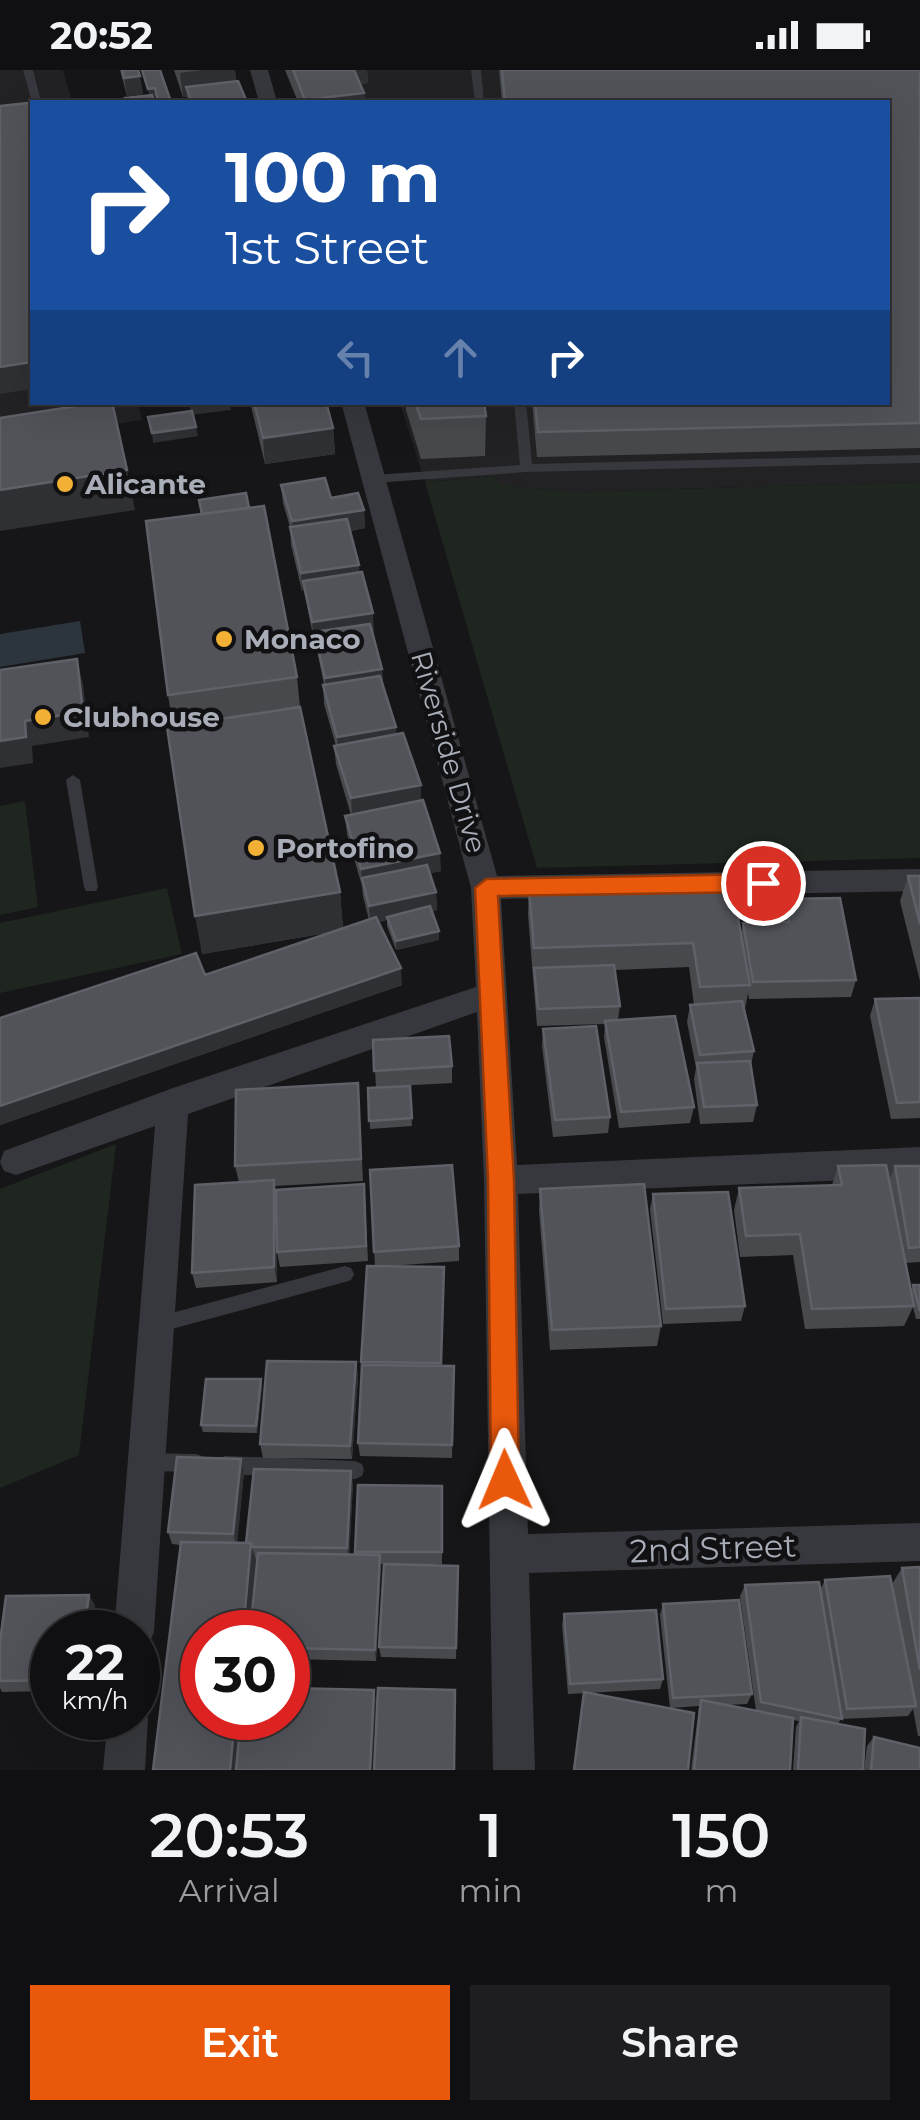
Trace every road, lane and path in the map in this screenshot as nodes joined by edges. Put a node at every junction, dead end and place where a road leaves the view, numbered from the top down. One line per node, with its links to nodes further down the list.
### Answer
1 (28, 70): 4 (lane)
2 (258, 70): 5 (street)
3 (476, 70): 6 (lane)
4 (36, 100)
5 (267, 100)
6 (480, 100)
7 (353, 405): 11 (street, Riverside Drive)
8 (520, 405): 10 (lane)
9 (920, 459): 10 (lane)
10 (526, 468): 11 (lane)
11 (373, 479): 15 (street, Riverside Drive)
12 (73, 780): 14 (lane)
13 (920, 880): 15 (street)
14 (90, 888)
15 (486, 888): 16 (street, Riverside Drive)
16 (494, 993): 17 (street); 20 (street, Riverside Drive)
17 (173, 1102): 18 (street); 22 (street)
18 (16, 1160)
19 (920, 1162): 20 (street)
20 (501, 1180): 26 (street, Riverside Drive)
21 (344, 1274): 22 (lane)
22 (157, 1325): 23 (street)
23 (146, 1462): 24 (lane); 27 (street)
24 (354, 1470)
25 (920, 1542): 26 (street, 2nd Street)
26 (506, 1554): 30 (street, Riverside Drive)
27 (136, 1610)
28 (126, 1740): 29 (street)
29 (124, 1770)
30 (514, 1770)

